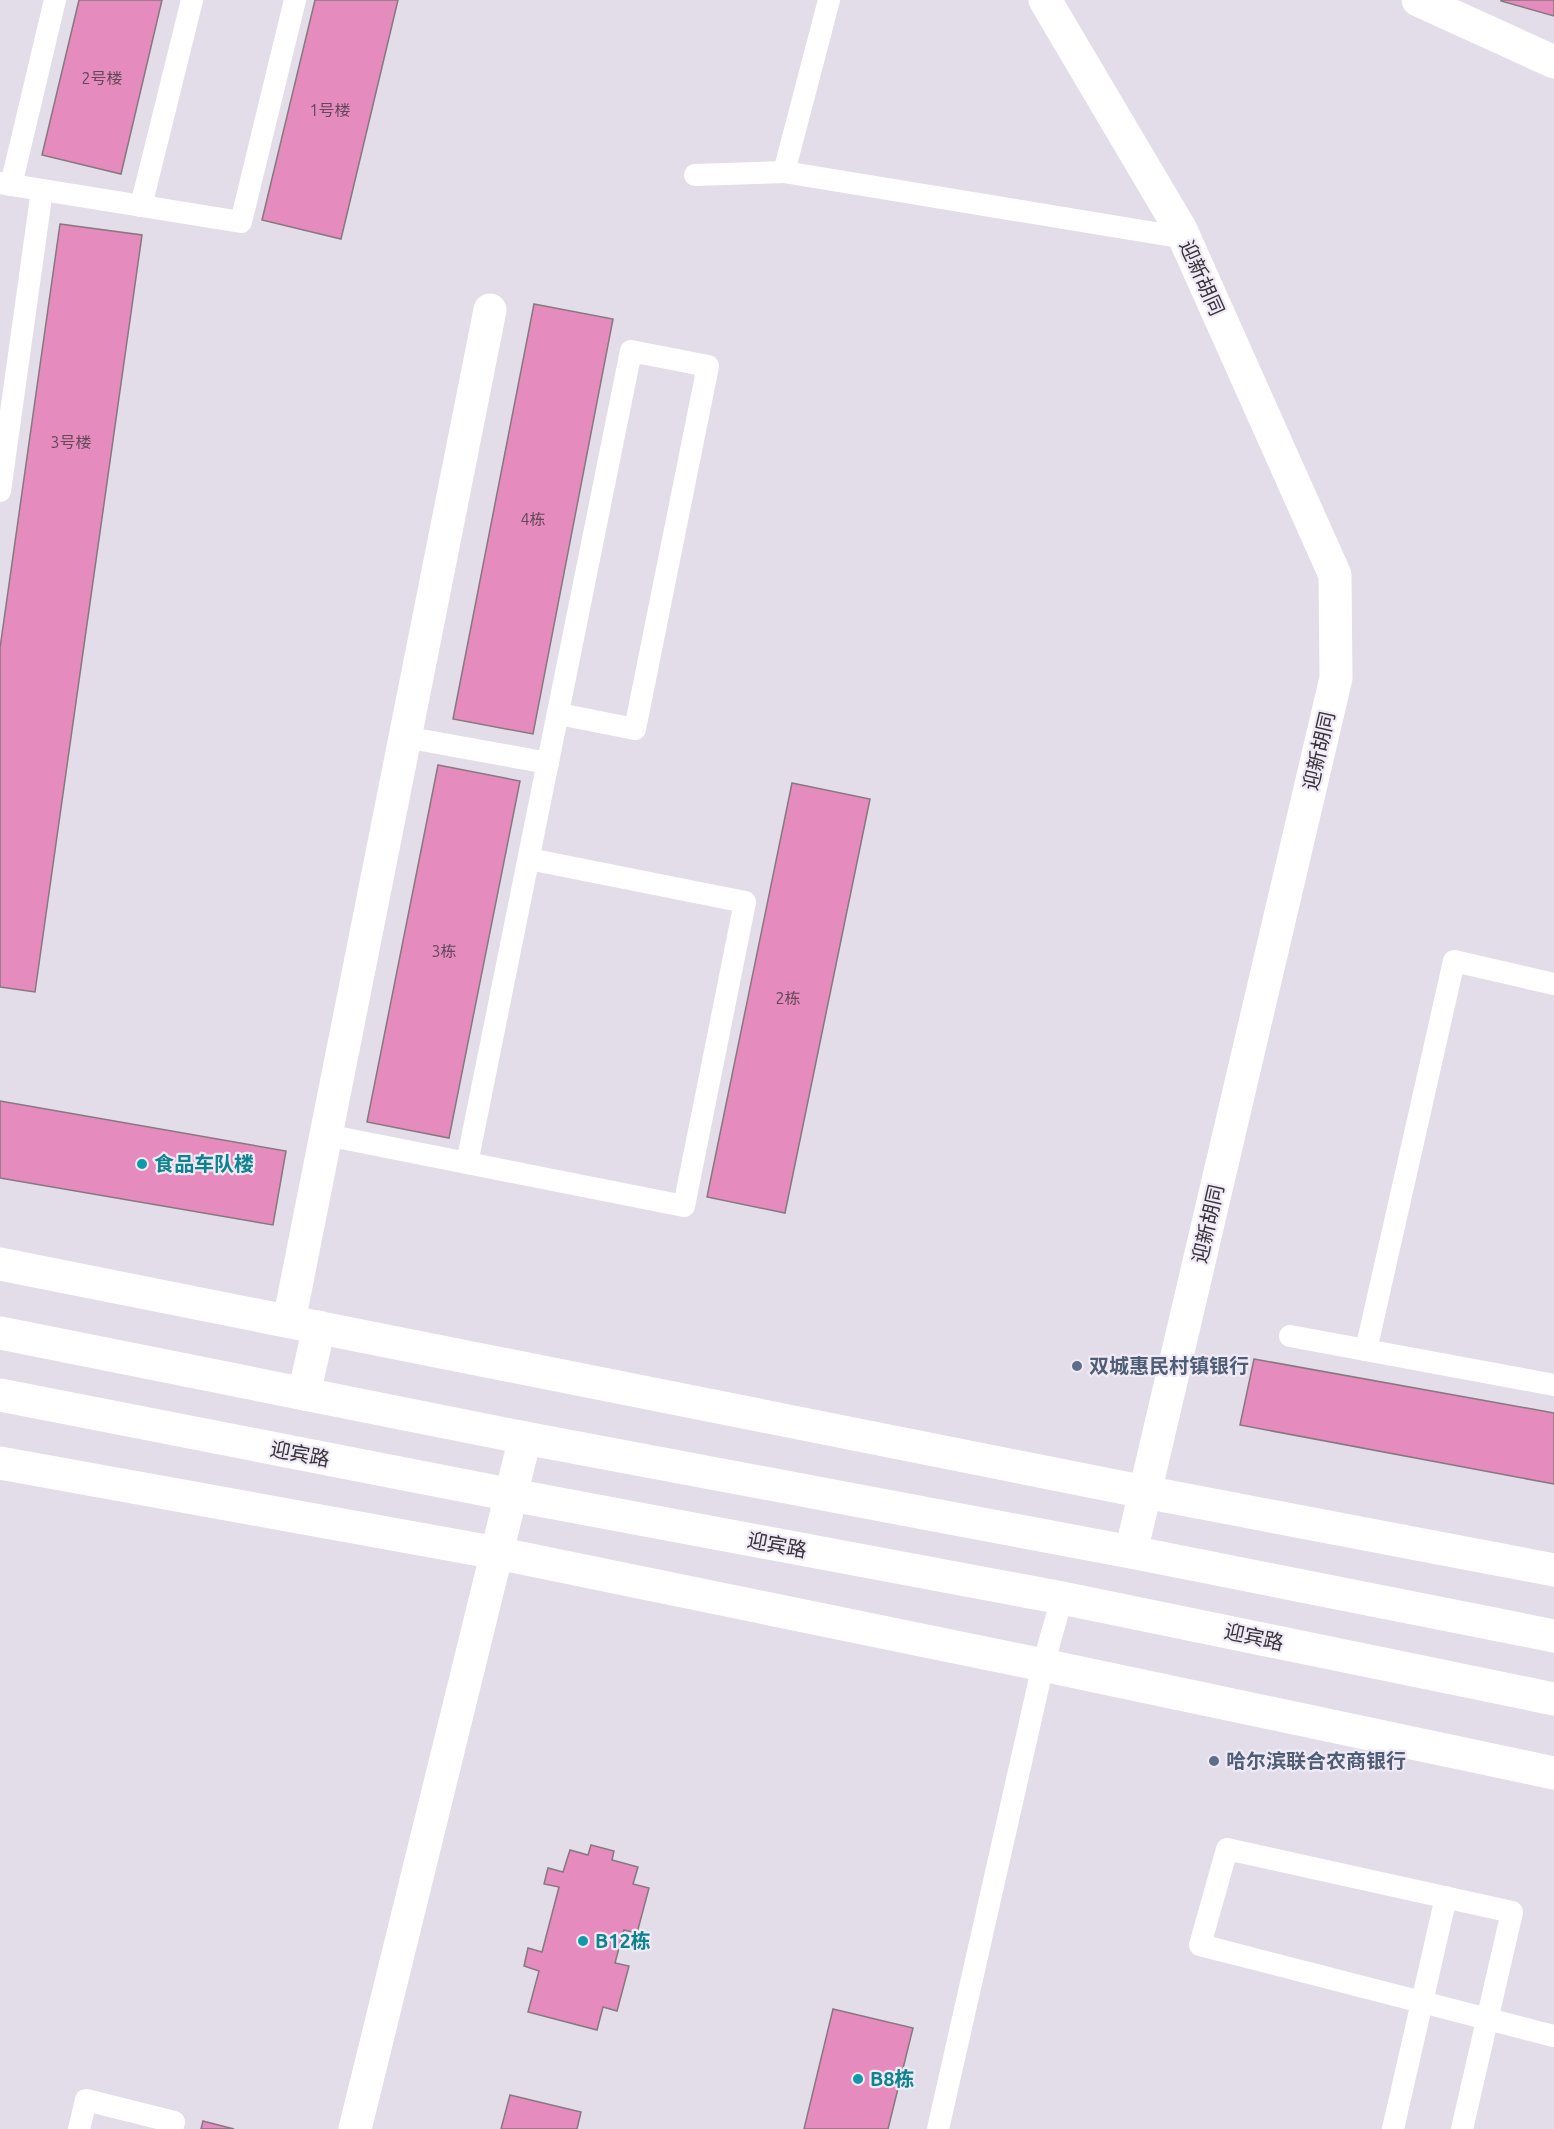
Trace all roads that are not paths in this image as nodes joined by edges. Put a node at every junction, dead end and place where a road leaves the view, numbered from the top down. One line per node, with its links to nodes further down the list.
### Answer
1 (55, 0): 11 (lane)
2 (192, 0): 13 (lane)
3 (295, 0): 13 (lane)
4 (830, 0): 9 (lane)
5 (1046, 0): 14 (street, 迎新胡同)
6 (1418, 0): 7 (street)
7 (1464, 10): 8 (street)
8 (1554, 62)
9 (784, 172): 10 (lane); 14 (lane)
10 (695, 175)
11 (5, 184): 12 (lane)
12 (42, 190): 13 (lane); 16 (lane)
13 (141, 206)
14 (1185, 238): 34 (street, 迎新胡同)
15 (490, 310): 18 (street)
16 (0, 491)
17 (559, 714): 17 (lane); 19 (lane)
18 (405, 737): 19 (lane); 22 (street)
19 (548, 763): 20 (lane)
20 (529, 859): 23 (lane); 23 (lane)
21 (1554, 984): 28 (lane)
22 (326, 1135): 23 (lane); 25 (street)
23 (467, 1163)
24 (0, 1264): 25 (street)
25 (304, 1324): 30 (street); 34 (street)
26 (0, 1333): 30 (street)
27 (1290, 1336): 28 (lane)
28 (1366, 1350): 29 (lane)
29 (1554, 1385)
30 (304, 1394): 32 (street)
31 (0, 1395): 35 (street, 迎宾路)
32 (525, 1438): 35 (street); 36 (street)
33 (0, 1462): 37 (street)
34 (1145, 1492): 36 (street, 迎新胡同); 38 (street)
35 (512, 1495): 37 (street); 39 (street, 迎宾路)
36 (1131, 1552): 40 (street)
37 (497, 1553): 41 (street); 50 (street)
38 (1554, 1570)
39 (1062, 1598): 41 (lane); 42 (street, 迎宾路)
40 (1554, 1636)
41 (1043, 1665): 43 (street); 51 (lane)
42 (1554, 1699)
43 (1554, 1773)
44 (1446, 1897): 45 (lane); 45 (lane); 46 (lane)
45 (1421, 2002): 46 (lane); 52 (lane)
46 (1486, 2019): 47 (lane); 53 (lane)
47 (1554, 2036)
48 (79, 2129): 49 (lane)
49 (172, 2129)
50 (355, 2129)
51 (938, 2129)
52 (1393, 2129)
53 (1462, 2129)

